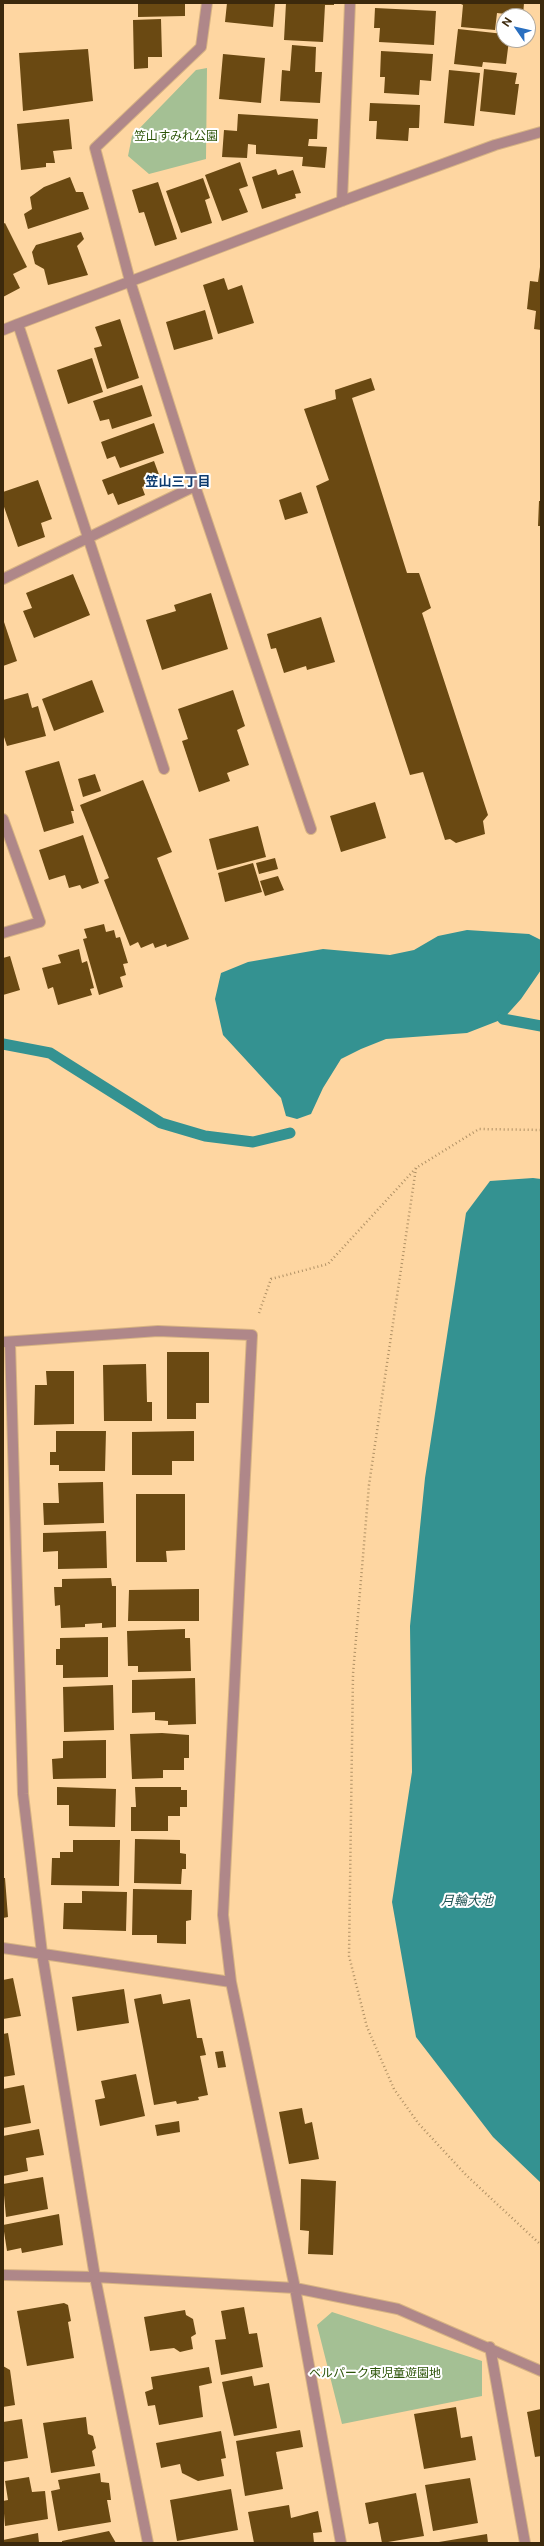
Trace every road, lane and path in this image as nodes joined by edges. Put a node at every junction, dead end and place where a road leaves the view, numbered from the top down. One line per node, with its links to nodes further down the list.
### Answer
1 (207, 3): 5 (street)
2 (350, 3): 4 (street)
3 (541, 132): 4 (street)
4 (342, 201): 5 (street)
5 (130, 281): 6 (street); 8 (street)
6 (18, 324): 7 (street); 9 (street)
7 (3, 330)
8 (195, 486): 9 (street); 13 (street)
9 (89, 536): 10 (street); 11 (street)
10 (3, 579)
11 (164, 769)
12 (3, 819): 14 (street)
13 (311, 830)
14 (3, 933)
15 (541, 1130): 16 (path)
16 (416, 1168): 17 (path); 22 (path)
17 (252, 1335): 18 (street); 21 (street)
18 (7, 1342): 20 (street)
19 (3, 1948): 20 (street)
20 (42, 1953): 21 (street); 24 (street)
21 (231, 1982): 25 (street)
22 (541, 2245)
23 (3, 2275): 24 (street)
24 (95, 2277): 25 (street); 28 (street)
25 (294, 2288): 26 (street); 29 (street)
26 (490, 2347): 27 (street); 30 (street)
27 (541, 2370)
28 (148, 2543)
29 (341, 2543)
30 (525, 2543)

